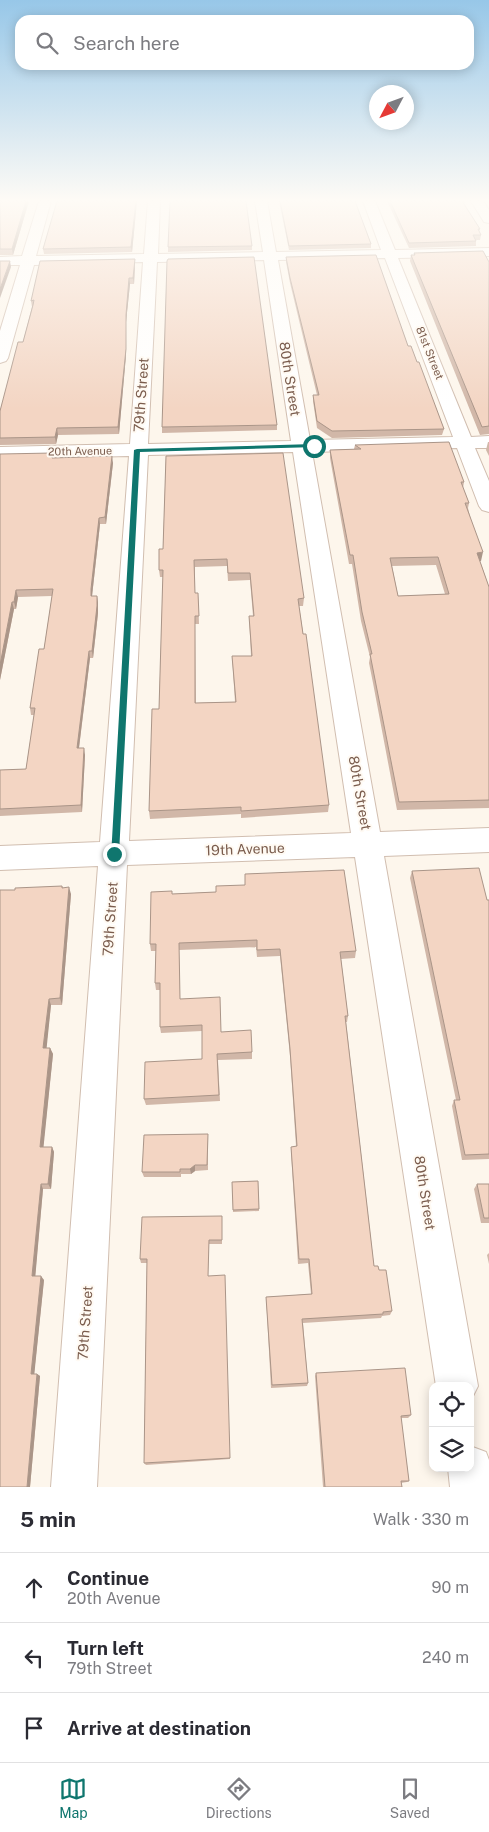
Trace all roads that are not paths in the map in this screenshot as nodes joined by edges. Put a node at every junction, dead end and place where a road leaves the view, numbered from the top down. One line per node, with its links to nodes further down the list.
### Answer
1 (25, 270): 5 (street)
2 (149, 270): 9 (street, 79th Street)
3 (272, 270): 8 (street, 80th Street)
4 (397, 270): 6 (street, 81st Street)
5 (0, 358)
6 (464, 442): 7 (street, 20th Avenue); 8 (street, 20th Avenue); 11 (street, 81st Street)
7 (489, 442)
8 (301, 446): 9 (street, 20th Avenue); 13 (street, 80th Street)
9 (137, 450): 10 (street, 20th Avenue); 14 (street, 79th Street)
10 (0, 453)
11 (489, 506)
12 (489, 840): 13 (street, 19th Avenue)
13 (369, 845): 14 (street, 19th Avenue); 16 (street, 80th Street)
14 (114, 854): 15 (street, 19th Avenue); 18 (street, 79th Street)
15 (0, 858)
16 (456, 1382)
17 (471, 1472): 19 (street)
18 (74, 1487)
19 (473, 1487)

